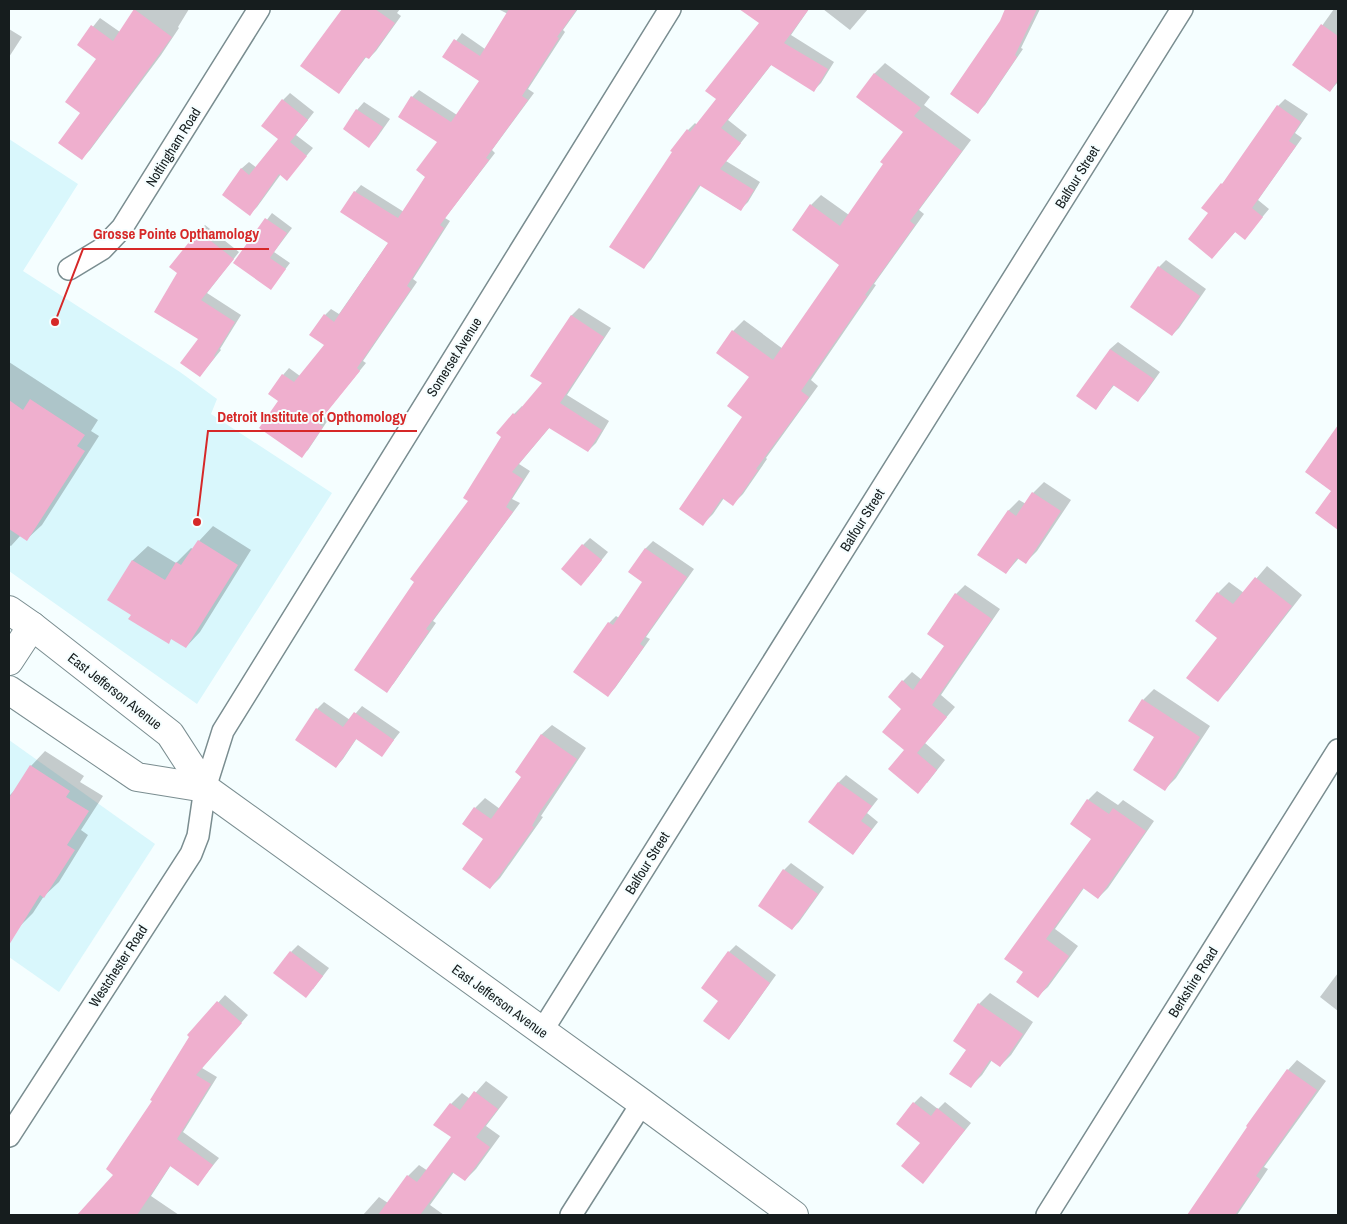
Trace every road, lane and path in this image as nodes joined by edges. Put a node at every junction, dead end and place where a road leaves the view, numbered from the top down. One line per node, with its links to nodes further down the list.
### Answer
1 (260, 9): 4 (street, Nottingham Road)
2 (670, 9): 10 (street, Somerset Avenue)
3 (1182, 9): 11 (street, Balfour Street)
4 (69, 269)
5 (9, 610): 6 (main road, East Jefferson Avenue)
6 (32, 626): 7 (main road); 10 (main road, East Jefferson Avenue)
7 (9, 661)
8 (9, 690): 10 (main road, East Jefferson Avenue)
9 (1338, 750): 16 (street, Berkshire Road)
10 (205, 788): 11 (main road, East Jefferson Avenue); 13 (street, Westchester Road)
11 (542, 1031): 12 (main road, East Jefferson Avenue)
12 (642, 1103): 14 (street); 15 (main road, East Jefferson Avenue)
13 (9, 1136)
14 (571, 1215)
15 (794, 1215)
16 (1047, 1215)

